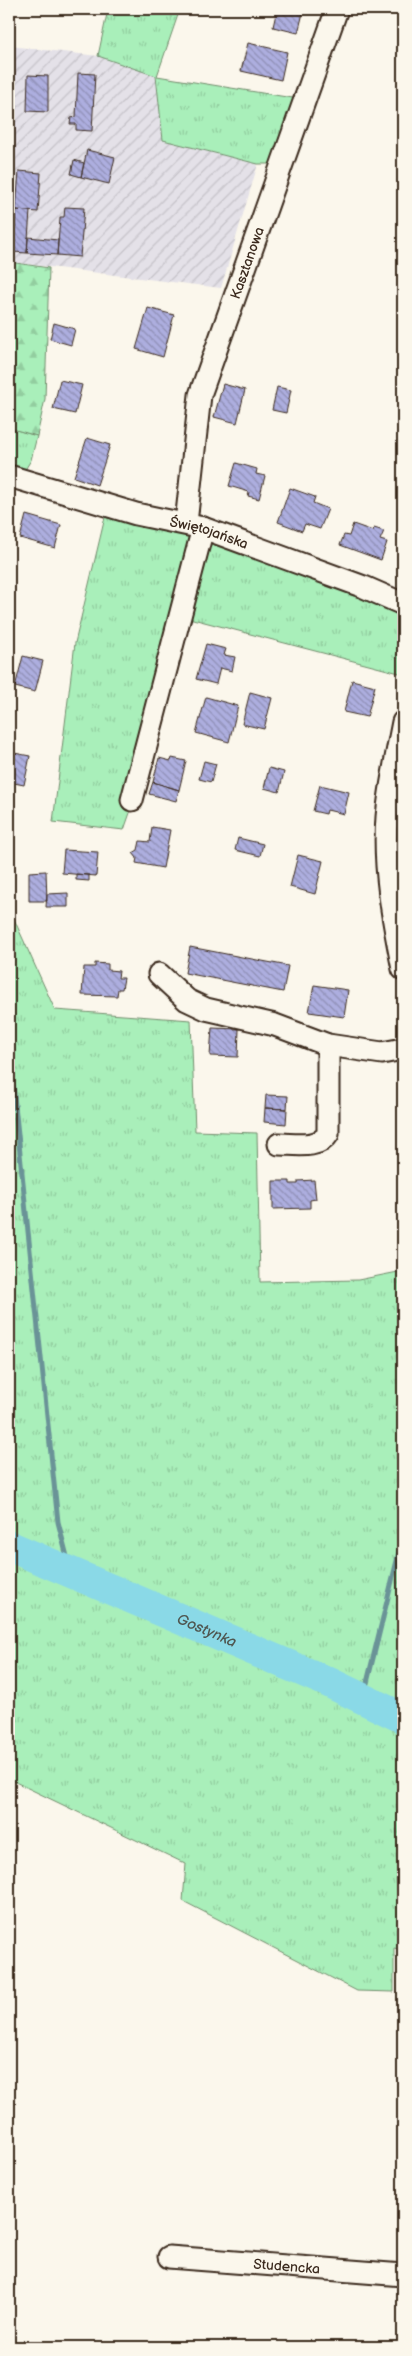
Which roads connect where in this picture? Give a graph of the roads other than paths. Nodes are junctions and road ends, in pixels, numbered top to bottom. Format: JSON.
{"nodes":[{"id":1,"x":337,"y":9,"type":"edge"},
{"id":2,"x":9,"y":476,"type":"edge"},
{"id":3,"x":195,"y":526,"type":"junction"},
{"id":4,"x":403,"y":604,"type":"edge"},
{"id":5,"x":403,"y":722,"type":"edge"},
{"id":6,"x":132,"y":800,"type":"dead end"},
{"id":7,"x":403,"y":969,"type":"edge"},
{"id":8,"x":160,"y":974,"type":"dead end"},
{"id":9,"x":328,"y":1045,"type":"junction"},
{"id":10,"x":403,"y":1049,"type":"edge"},
{"id":11,"x":279,"y":1144,"type":"dead end"},
{"id":12,"x":169,"y":2257,"type":"dead end"},
{"id":13,"x":403,"y":2275,"type":"edge"}],
"edges":[{"from":1,"to":3,"type":"street","name":"Kasztanowa"},
{"from":2,"to":3,"type":"street","name":"Świętojańska"},
{"from":3,"to":4,"type":"street","name":"Świętojańska"},
{"from":3,"to":6,"type":"street","name":"Kasztanowa"},
{"from":5,"to":7,"type":"street"},
{"from":8,"to":9,"type":"street"},
{"from":9,"to":10,"type":"street"},
{"from":9,"to":11,"type":"street"},
{"from":12,"to":13,"type":"street","name":"Studencka"}]}
